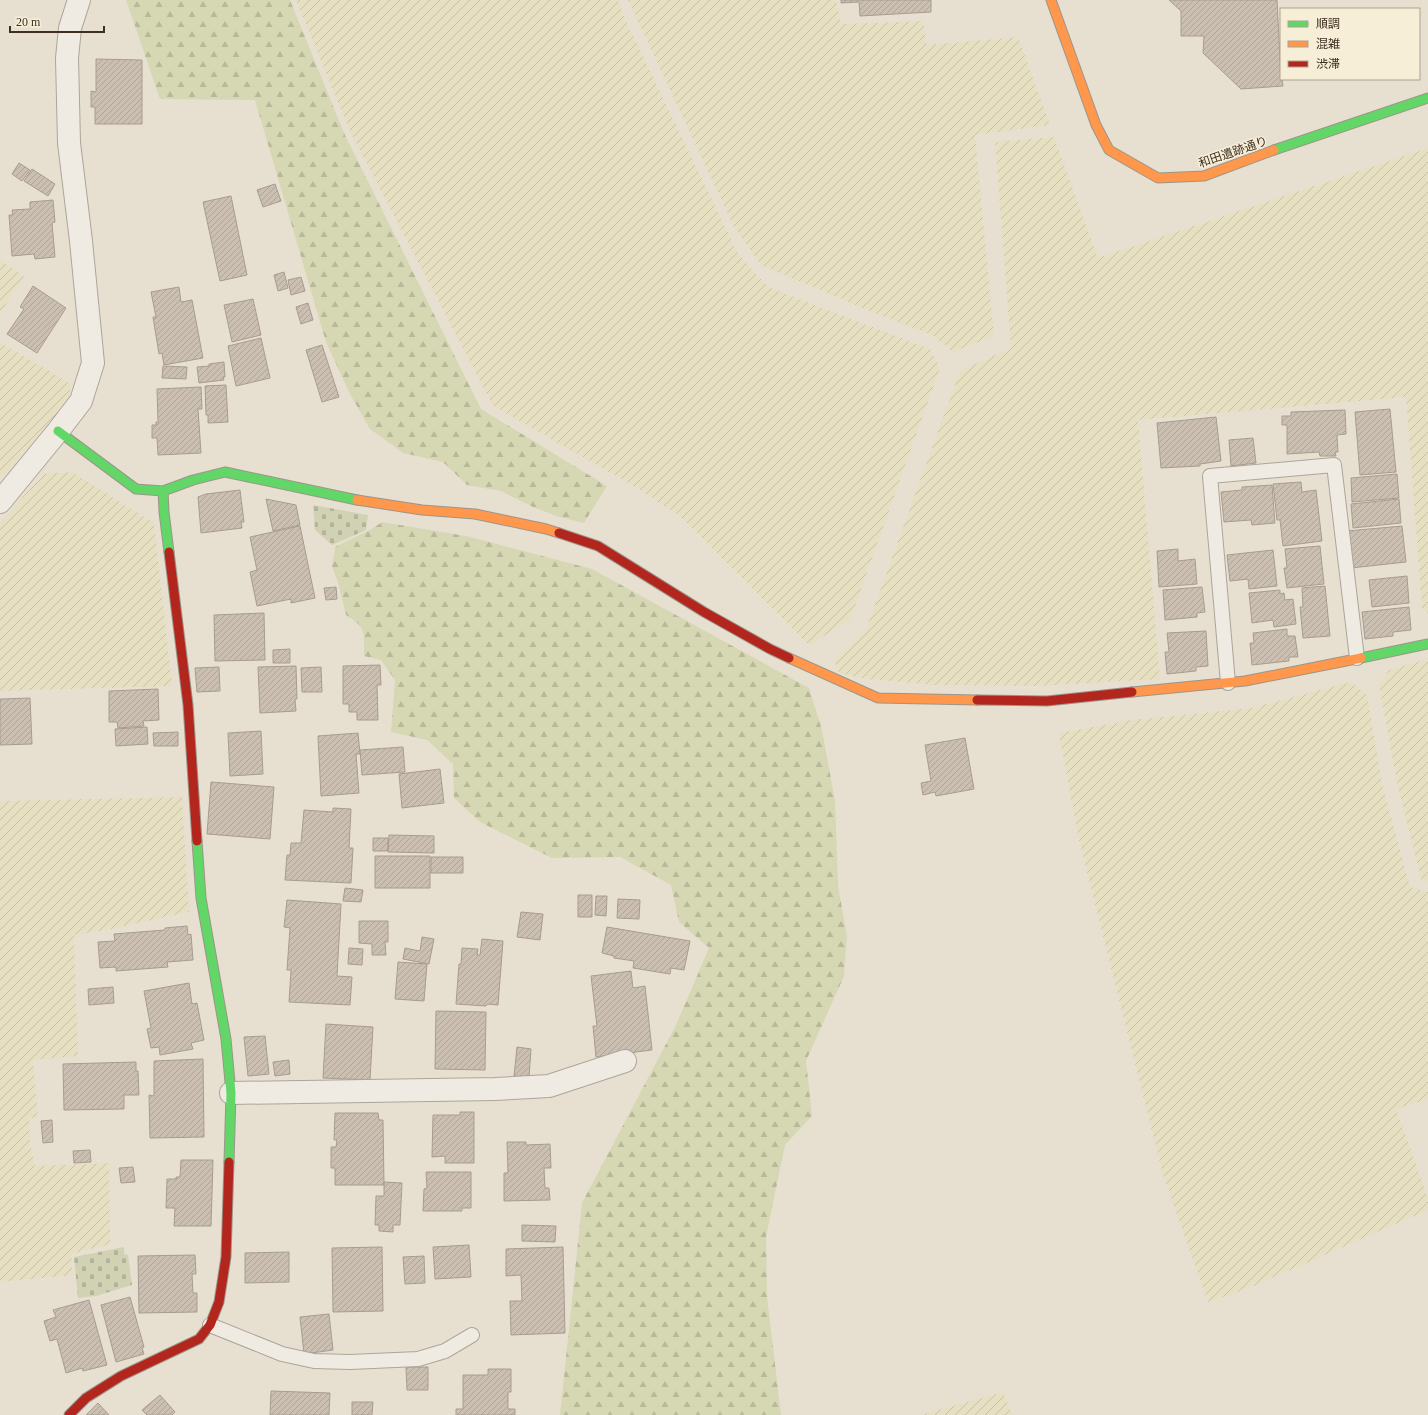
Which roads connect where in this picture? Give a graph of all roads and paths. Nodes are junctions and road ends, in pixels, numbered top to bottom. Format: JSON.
{"nodes":[{"id":1,"x":79,"y":0,"type":"edge"},
{"id":2,"x":1051,"y":0,"type":"edge"},
{"id":3,"x":1428,"y":98,"type":"edge"},
{"id":4,"x":58,"y":431,"type":"junction"},
{"id":5,"x":163,"y":491,"type":"junction"},
{"id":6,"x":0,"y":502,"type":"edge"},
{"id":7,"x":1428,"y":644,"type":"edge"},
{"id":8,"x":1357,"y":658,"type":"junction"},
{"id":9,"x":1228,"y":683,"type":"junction"},
{"id":10,"x":624,"y":1061,"type":"dead end"},
{"id":11,"x":231,"y":1093,"type":"junction"},
{"id":12,"x":210,"y":1325,"type":"junction"},
{"id":13,"x":472,"y":1335,"type":"dead end"},
{"id":14,"x":69,"y":1415,"type":"edge"}],
"edges":[{"from":1,"to":4,"type":"street"},
{"from":2,"to":3,"type":"street","name":"和田遺跡通り"},
{"from":4,"to":5,"type":"street"},
{"from":4,"to":6,"type":"street"},
{"from":5,"to":9,"type":"street"},
{"from":5,"to":11,"type":"street"},
{"from":7,"to":8,"type":"street"},
{"from":8,"to":9,"type":"street"},
{"from":8,"to":9,"type":"lane"},
{"from":10,"to":11,"type":"street"},
{"from":11,"to":12,"type":"street"},
{"from":12,"to":13,"type":"lane"},
{"from":12,"to":14,"type":"street"}]}
